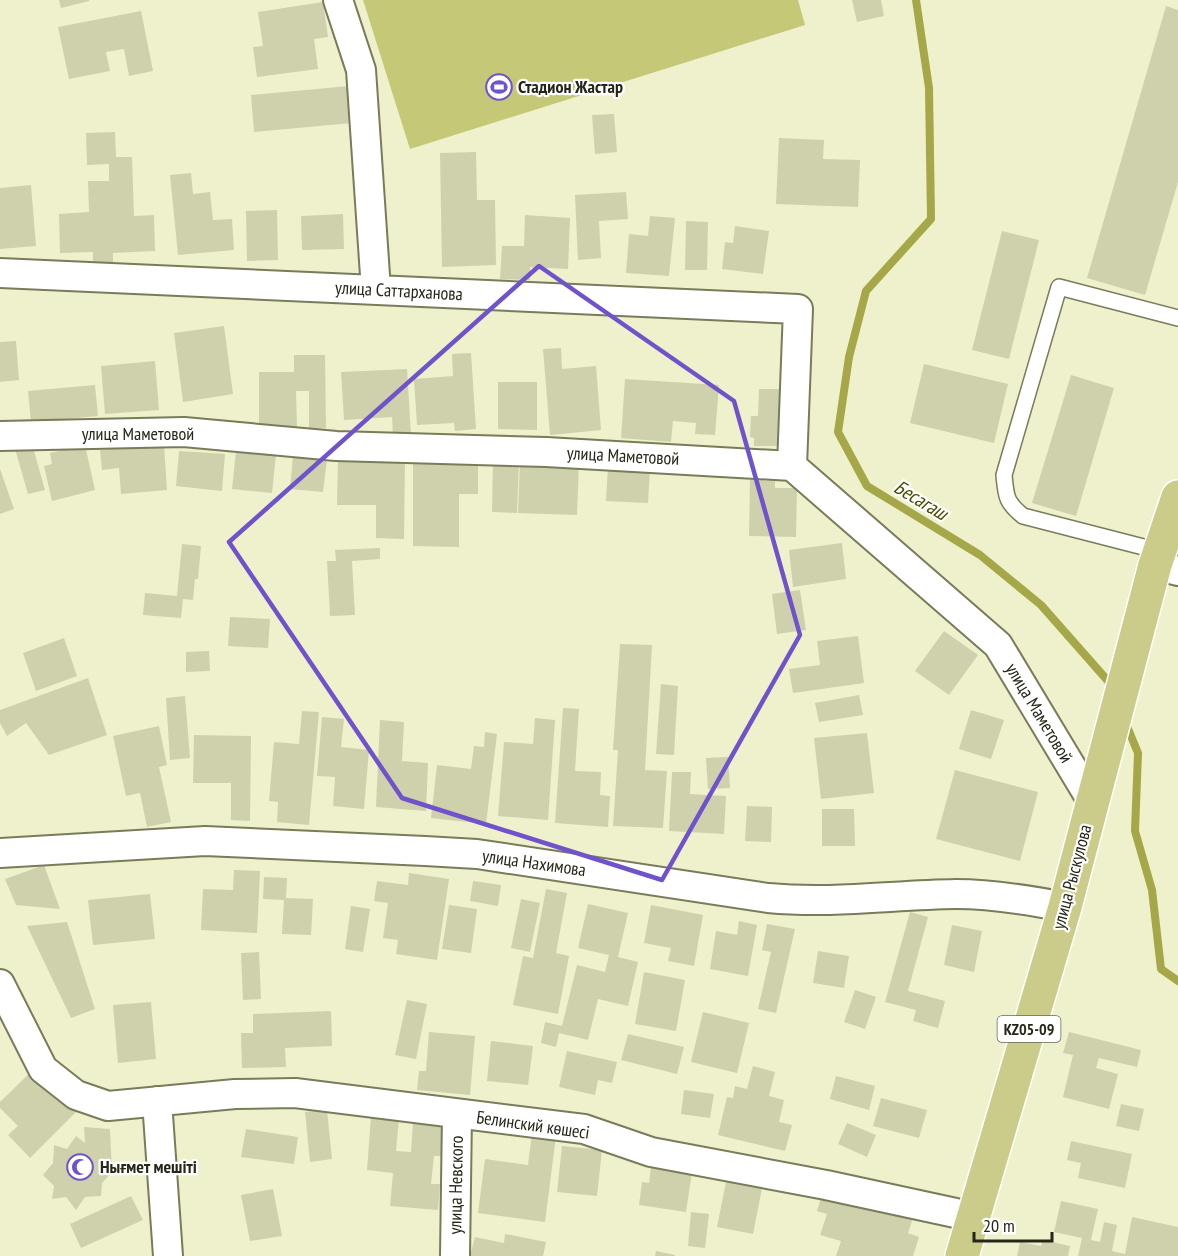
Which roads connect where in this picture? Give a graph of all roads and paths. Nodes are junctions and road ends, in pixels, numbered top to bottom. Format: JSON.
{"nodes":[{"id":1,"x":338,"y":0,"type":"edge"},
{"id":2,"x":0,"y":273,"type":"edge"},
{"id":3,"x":376,"y":290,"type":"junction"},
{"id":4,"x":1178,"y":318,"type":"edge"},
{"id":5,"x":0,"y":436,"type":"edge"},
{"id":6,"x":792,"y":466,"type":"junction"},
{"id":7,"x":1178,"y":497,"type":"edge"},
{"id":8,"x":1164,"y":562,"type":"edge"},
{"id":9,"x":1092,"y":801,"type":"junction"},
{"id":10,"x":0,"y":853,"type":"edge"},
{"id":11,"x":1065,"y":907,"type":"junction"},
{"id":12,"x":0,"y":984,"type":"edge"},
{"id":13,"x":158,"y":1101,"type":"junction"},
{"id":14,"x":457,"y":1114,"type":"junction"},
{"id":15,"x":974,"y":1217,"type":"junction"},
{"id":16,"x":168,"y":1256,"type":"edge"},
{"id":17,"x":455,"y":1256,"type":"edge"},
{"id":18,"x":962,"y":1256,"type":"edge"}],
"edges":[{"from":1,"to":3,"type":"street"},
{"from":2,"to":3,"type":"street","name":"улица Саттарханова"},
{"from":3,"to":6,"type":"street","name":"улица Саттарханова"},
{"from":4,"to":8,"type":"lane"},
{"from":5,"to":6,"type":"street","name":"улица Маметовой"},
{"from":6,"to":9,"type":"street","name":"улица Маметовой"},
{"from":7,"to":8,"type":"main road","name":"улица Рыскулова","number":"KZ05-09"},
{"from":8,"to":9,"type":"main road","name":"улица Рыскулова","number":"KZ05-09"},
{"from":9,"to":11,"type":"main road","name":"улица Рыскулова","number":"KZ05-09"},
{"from":10,"to":11,"type":"street","name":"улица Нахимова"},
{"from":11,"to":15,"type":"main road","name":"улица Рыскулова","number":"KZ05-09"},
{"from":12,"to":13,"type":"street","name":"Белинский көшесi"},
{"from":13,"to":14,"type":"street","name":"Белинский көшесi"},
{"from":13,"to":16,"type":"street"},
{"from":14,"to":15,"type":"street","name":"Белинский көшесi"},
{"from":14,"to":17,"type":"street","name":"улица Невского"},
{"from":15,"to":18,"type":"main road","name":"улица Рыскулова","number":"KZ05-09"}]}
